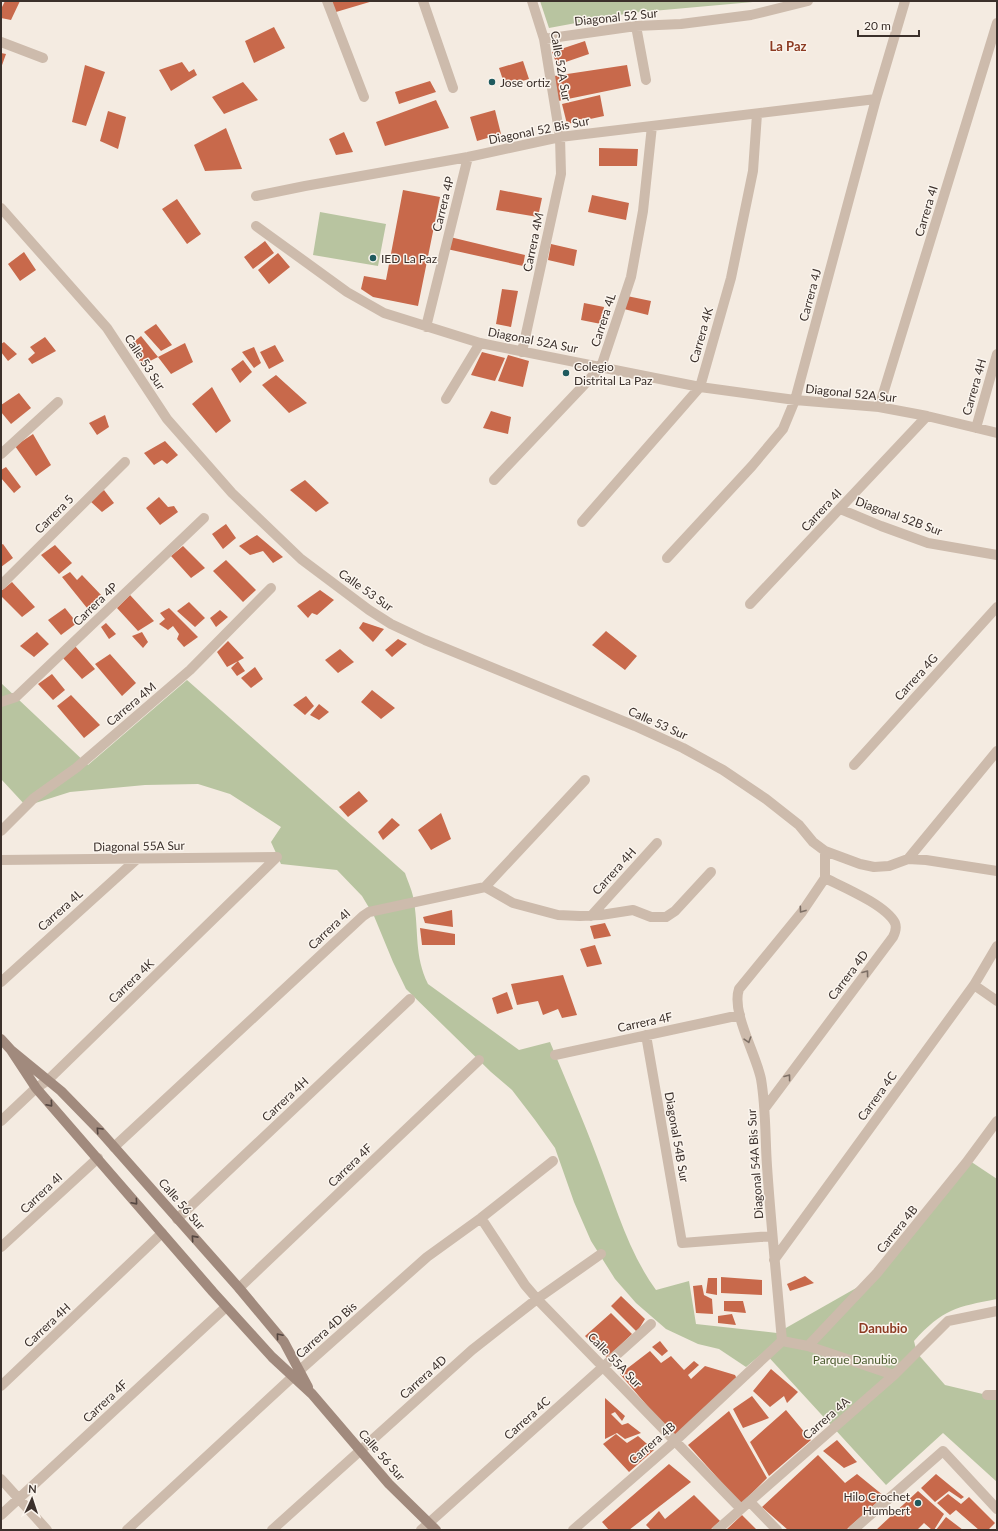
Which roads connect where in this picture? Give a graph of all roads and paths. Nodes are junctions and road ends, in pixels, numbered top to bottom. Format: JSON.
{"nodes":[{"id":1,"x":328,"y":1,"type":"edge"},
{"id":2,"x":424,"y":1,"type":"edge"},
{"id":3,"x":532,"y":1,"type":"edge"},
{"id":4,"x":808,"y":1,"type":"edge"},
{"id":5,"x":905,"y":1,"type":"edge"},
{"id":6,"x":997,"y":23,"type":"edge"},
{"id":7,"x":636,"y":26,"type":"junction"},
{"id":8,"x":544,"y":39,"type":"junction"},
{"id":9,"x":1,"y":42,"type":"edge"},
{"id":10,"x":43,"y":58,"type":"dead end"},
{"id":11,"x":646,"y":80,"type":"dead end"},
{"id":12,"x":453,"y":88,"type":"dead end"},
{"id":13,"x":364,"y":97,"type":"dead end"},
{"id":14,"x":876,"y":99,"type":"junction"},
{"id":15,"x":757,"y":114,"type":"junction"},
{"id":16,"x":652,"y":126,"type":"junction"},
{"id":17,"x":560,"y":137,"type":"junction"},
{"id":18,"x":468,"y":157,"type":"junction"},
{"id":19,"x":256,"y":196,"type":"dead end"},
{"id":20,"x":1,"y":208,"type":"edge"},
{"id":21,"x":256,"y":226,"type":"dead end"},
{"id":22,"x":426,"y":327,"type":"junction"},
{"id":23,"x":480,"y":343,"type":"junction"},
{"id":24,"x":522,"y":352,"type":"junction"},
{"id":25,"x":997,"y":354,"type":"edge"},
{"id":26,"x":601,"y":367,"type":"junction"},
{"id":27,"x":700,"y":387,"type":"junction"},
{"id":28,"x":446,"y":399,"type":"dead end"},
{"id":29,"x":795,"y":400,"type":"junction"},
{"id":30,"x":58,"y":402,"type":"dead end"},
{"id":31,"x":879,"y":407,"type":"junction"},
{"id":32,"x":927,"y":416,"type":"junction"},
{"id":33,"x":976,"y":428,"type":"junction"},
{"id":34,"x":997,"y":433,"type":"edge"},
{"id":35,"x":1,"y":454,"type":"edge"},
{"id":36,"x":125,"y":462,"type":"dead end"},
{"id":37,"x":494,"y":480,"type":"dead end"},
{"id":38,"x":840,"y":509,"type":"junction"},
{"id":39,"x":204,"y":518,"type":"dead end"},
{"id":40,"x":582,"y":522,"type":"dead end"},
{"id":41,"x":997,"y":555,"type":"edge"},
{"id":42,"x":667,"y":558,"type":"dead end"},
{"id":43,"x":1,"y":584,"type":"edge"},
{"id":44,"x":271,"y":588,"type":"dead end"},
{"id":45,"x":750,"y":604,"type":"dead end"},
{"id":46,"x":997,"y":607,"type":"edge"},
{"id":47,"x":1,"y":702,"type":"edge"},
{"id":48,"x":997,"y":751,"type":"edge"},
{"id":49,"x":854,"y":765,"type":"dead end"},
{"id":50,"x":585,"y":780,"type":"dead end"},
{"id":51,"x":1,"y":831,"type":"edge"},
{"id":52,"x":657,"y":843,"type":"dead end"},
{"id":53,"x":825,"y":851,"type":"junction"},
{"id":54,"x":277,"y":857,"type":"joint"},
{"id":55,"x":137,"y":858,"type":"junction"},
{"id":56,"x":908,"y":859,"type":"junction"},
{"id":57,"x":1,"y":860,"type":"edge"},
{"id":58,"x":711,"y":872,"type":"dead end"},
{"id":59,"x":997,"y":872,"type":"edge"},
{"id":60,"x":825,"y":878,"type":"junction"},
{"id":61,"x":485,"y":886,"type":"junction"},
{"id":62,"x":591,"y":916,"type":"junction"},
{"id":63,"x":997,"y":946,"type":"edge"},
{"id":64,"x":1,"y":982,"type":"edge"},
{"id":65,"x":974,"y":985,"type":"junction"},
{"id":66,"x":410,"y":999,"type":"dead end"},
{"id":67,"x":997,"y":1001,"type":"edge"},
{"id":68,"x":740,"y":1015,"type":"junction"},
{"id":69,"x":646,"y":1035,"type":"junction"},
{"id":70,"x":1,"y":1039,"type":"edge"},
{"id":71,"x":11,"y":1050,"type":"junction"},
{"id":72,"x":555,"y":1055,"type":"dead end"},
{"id":73,"x":479,"y":1060,"type":"dead end"},
{"id":74,"x":47,"y":1080,"type":"junction"},
{"id":75,"x":36,"y":1088,"type":"junction"},
{"id":76,"x":764,"y":1108,"type":"junction"},
{"id":77,"x":1,"y":1121,"type":"edge"},
{"id":78,"x":997,"y":1121,"type":"edge"},
{"id":79,"x":114,"y":1147,"type":"junction"},
{"id":80,"x":98,"y":1158,"type":"junction"},
{"id":81,"x":553,"y":1161,"type":"dead end"},
{"id":82,"x":177,"y":1218,"type":"junction"},
{"id":83,"x":481,"y":1218,"type":"junction"},
{"id":84,"x":162,"y":1233,"type":"junction"},
{"id":85,"x":772,"y":1236,"type":"junction"},
{"id":86,"x":1,"y":1248,"type":"edge"},
{"id":87,"x":601,"y":1254,"type":"dead end"},
{"id":88,"x":774,"y":1260,"type":"junction"},
{"id":89,"x":239,"y":1288,"type":"junction"},
{"id":90,"x":538,"y":1300,"type":"junction"},
{"id":91,"x":226,"y":1307,"type":"junction"},
{"id":92,"x":997,"y":1311,"type":"edge"},
{"id":93,"x":651,"y":1324,"type":"dead end"},
{"id":94,"x":782,"y":1341,"type":"junction"},
{"id":95,"x":808,"y":1346,"type":"junction"},
{"id":96,"x":604,"y":1367,"type":"junction"},
{"id":97,"x":296,"y":1374,"type":"junction"},
{"id":98,"x":894,"y":1374,"type":"junction"},
{"id":99,"x":1,"y":1386,"type":"edge"},
{"id":100,"x":675,"y":1441,"type":"junction"},
{"id":101,"x":361,"y":1450,"type":"junction"},
{"id":102,"x":1,"y":1479,"type":"edge"},
{"id":103,"x":19,"y":1499,"type":"junction"},
{"id":104,"x":750,"y":1502,"type":"junction"},
{"id":105,"x":741,"y":1509,"type":"junction"},
{"id":106,"x":997,"y":1509,"type":"edge"},
{"id":107,"x":1,"y":1515,"type":"edge"},
{"id":108,"x":428,"y":1528,"type":"edge"},
{"id":109,"x":47,"y":1530,"type":"edge"},
{"id":110,"x":127,"y":1530,"type":"edge"},
{"id":111,"x":272,"y":1530,"type":"edge"},
{"id":112,"x":573,"y":1530,"type":"edge"},
{"id":113,"x":717,"y":1530,"type":"edge"},
{"id":114,"x":777,"y":1530,"type":"edge"},
{"id":115,"x":853,"y":1530,"type":"edge"}],
"edges":[{"from":1,"to":13,"type":"street"},
{"from":2,"to":12,"type":"street"},
{"from":3,"to":8,"type":"street","name":"Calle 52A Sur"},
{"from":4,"to":7,"type":"street","name":"Diagonal 52 Sur"},
{"from":5,"to":14,"type":"street","name":"Carrera 4J"},
{"from":6,"to":31,"type":"street","name":"Carrera 4I"},
{"from":7,"to":8,"type":"street","name":"Diagonal 52 Sur"},
{"from":7,"to":11,"type":"street"},
{"from":8,"to":17,"type":"street","name":"Calle 52A Sur"},
{"from":9,"to":10,"type":"street"},
{"from":14,"to":15,"type":"street","name":"Diagonal 52 Bis Sur"},
{"from":14,"to":29,"type":"street","name":"Carrera 4J"},
{"from":15,"to":16,"type":"street","name":"Diagonal 52 Bis Sur"},
{"from":15,"to":27,"type":"street","name":"Carrera 4K"},
{"from":16,"to":17,"type":"street","name":"Diagonal 52 Bis Sur"},
{"from":16,"to":26,"type":"street","name":"Carrera 4L"},
{"from":17,"to":18,"type":"street","name":"Diagonal 52 Bis Sur"},
{"from":17,"to":24,"type":"street","name":"Carrera 4M"},
{"from":18,"to":19,"type":"street","name":"Diagonal 52 Bis Sur"},
{"from":18,"to":22,"type":"street","name":"Carrera 4P"},
{"from":20,"to":53,"type":"street","name":"Calle 53 Sur"},
{"from":21,"to":22,"type":"street","name":"Diagonal 52A Sur"},
{"from":22,"to":23,"type":"street","name":"Diagonal 52A Sur"},
{"from":23,"to":24,"type":"street","name":"Diagonal 52A Sur"},
{"from":23,"to":28,"type":"street"},
{"from":24,"to":26,"type":"street","name":"Diagonal 52A Sur"},
{"from":25,"to":33,"type":"street","name":"Carrera 4H"},
{"from":26,"to":27,"type":"street","name":"Diagonal 52A Sur"},
{"from":26,"to":37,"type":"street","name":"Carrera 4L"},
{"from":27,"to":29,"type":"street","name":"Diagonal 52A Sur"},
{"from":27,"to":40,"type":"street","name":"Carrera 4K"},
{"from":29,"to":31,"type":"street","name":"Diagonal 52A Sur"},
{"from":29,"to":42,"type":"street","name":"Carrera 4J"},
{"from":30,"to":35,"type":"street"},
{"from":31,"to":32,"type":"street","name":"Diagonal 52A Sur"},
{"from":32,"to":33,"type":"street","name":"Diagonal 52A Sur"},
{"from":32,"to":38,"type":"street","name":"Carrera 4I"},
{"from":33,"to":34,"type":"street","name":"Diagonal 52A Sur"},
{"from":36,"to":43,"type":"street","name":"Carrera 5"},
{"from":38,"to":41,"type":"street","name":"Diagonal 52B Sur"},
{"from":38,"to":45,"type":"street","name":"Carrera 4I"},
{"from":39,"to":47,"type":"street","name":"Carrera 4P"},
{"from":44,"to":51,"type":"street","name":"Carrera 4M"},
{"from":46,"to":49,"type":"street","name":"Carrera 4G"},
{"from":48,"to":56,"type":"street"},
{"from":50,"to":61,"type":"street"},
{"from":52,"to":62,"type":"street","name":"Carrera 4H"},
{"from":53,"to":56,"type":"street","name":"Calle 53 Sur"},
{"from":53,"to":60,"type":"street"},
{"from":54,"to":55,"type":"street","name":"Diagonal 55A Sur"},
{"from":54,"to":74,"type":"street","name":"Carrera 4K"},
{"from":55,"to":57,"type":"street","name":"Diagonal 55A Sur"},
{"from":55,"to":64,"type":"street","name":"Carrera 4L"},
{"from":56,"to":59,"type":"street"},
{"from":58,"to":62,"type":"street"},
{"from":60,"to":68,"type":"street","name":"Diagonal 54A Bis Sur","one_way":true},
{"from":76,"to":60,"type":"street","name":"Carrera 4D","one_way":true},
{"from":61,"to":62,"type":"street"},
{"from":61,"to":79,"type":"street","name":"Carrera 4I"},
{"from":63,"to":65,"type":"street","name":"Carrera 4C"},
{"from":65,"to":67,"type":"street"},
{"from":65,"to":88,"type":"street","name":"Carrera 4C"},
{"from":66,"to":82,"type":"street","name":"Carrera 4H"},
{"from":68,"to":69,"type":"street","name":"Carrera 4F"},
{"from":68,"to":76,"type":"street","name":"Diagonal 54A Bis Sur","one_way":true},
{"from":69,"to":72,"type":"street","name":"Carrera 4F"},
{"from":69,"to":85,"type":"street","name":"Diagonal 54B Sur"},
{"from":70,"to":71,"type":"street","name":"Calle 56 Sur"},
{"from":71,"to":74,"type":"street","name":"Calle 56 Sur"},
{"from":71,"to":75,"type":"street","name":"Calle 56 Sur"},
{"from":73,"to":89,"type":"street","name":"Carrera 4F"},
{"from":74,"to":75,"type":"street","name":"Carrera 4K"},
{"from":79,"to":74,"type":"street","name":"Calle 56 Sur","one_way":true},
{"from":75,"to":77,"type":"street","name":"Carrera 4K"},
{"from":75,"to":80,"type":"street","name":"Calle 56 Sur","one_way":true},
{"from":76,"to":85,"type":"street","name":"Diagonal 54A Bis Sur"},
{"from":78,"to":95,"type":"street","name":"Carrera 4B"},
{"from":79,"to":82,"type":"street","name":"Calle 56 Sur"},
{"from":80,"to":84,"type":"street","name":"Calle 56 Sur","one_way":true},
{"from":80,"to":86,"type":"street","name":"Carrera 4I"},
{"from":81,"to":83,"type":"street","name":"Carrera 4D Bis"},
{"from":89,"to":82,"type":"street","name":"Calle 56 Sur","one_way":true},
{"from":83,"to":90,"type":"street","name":"Calle 55A Sur"},
{"from":83,"to":97,"type":"street","name":"Carrera 4D Bis"},
{"from":84,"to":91,"type":"street","name":"Calle 56 Sur"},
{"from":84,"to":99,"type":"street","name":"Carrera 4H"},
{"from":85,"to":88,"type":"street","name":"Diagonal 54A Bis Sur"},
{"from":87,"to":90,"type":"street","name":"Carrera 4D"},
{"from":88,"to":94,"type":"street","name":"Diagonal 54A Bis Sur"},
{"from":97,"to":89,"type":"street","name":"Calle 56 Sur","one_way":true},
{"from":90,"to":96,"type":"street","name":"Calle 55A Sur"},
{"from":90,"to":101,"type":"street","name":"Carrera 4D"},
{"from":91,"to":97,"type":"street","name":"Calle 56 Sur"},
{"from":91,"to":103,"type":"street","name":"Carrera 4F"},
{"from":92,"to":98,"type":"street","name":"Carrera 4A"},
{"from":93,"to":96,"type":"street","name":"Carrera 4C"},
{"from":94,"to":95,"type":"street"},
{"from":94,"to":100,"type":"street","name":"Carrera 4B"},
{"from":95,"to":98,"type":"street"},
{"from":96,"to":100,"type":"street","name":"Calle 55A Sur"},
{"from":96,"to":108,"type":"street","name":"Carrera 4C"},
{"from":97,"to":101,"type":"street","name":"Calle 56 Sur"},
{"from":97,"to":110,"type":"street","name":"Carrera 4D Bis"},
{"from":98,"to":104,"type":"street","name":"Carrera 4A"},
{"from":100,"to":105,"type":"street","name":"Calle 55A Sur"},
{"from":100,"to":112,"type":"street","name":"Carrera 4B"},
{"from":101,"to":108,"type":"street","name":"Calle 56 Sur"},
{"from":101,"to":111,"type":"street","name":"Carrera 4D"},
{"from":102,"to":103,"type":"street"},
{"from":103,"to":107,"type":"street","name":"Carrera 4F"},
{"from":103,"to":109,"type":"street"},
{"from":104,"to":105,"type":"street","name":"Carrera 4A"},
{"from":104,"to":114,"type":"street"},
{"from":105,"to":113,"type":"street","name":"Carrera 4A"},
{"from":106,"to":115,"type":"street"}]}
